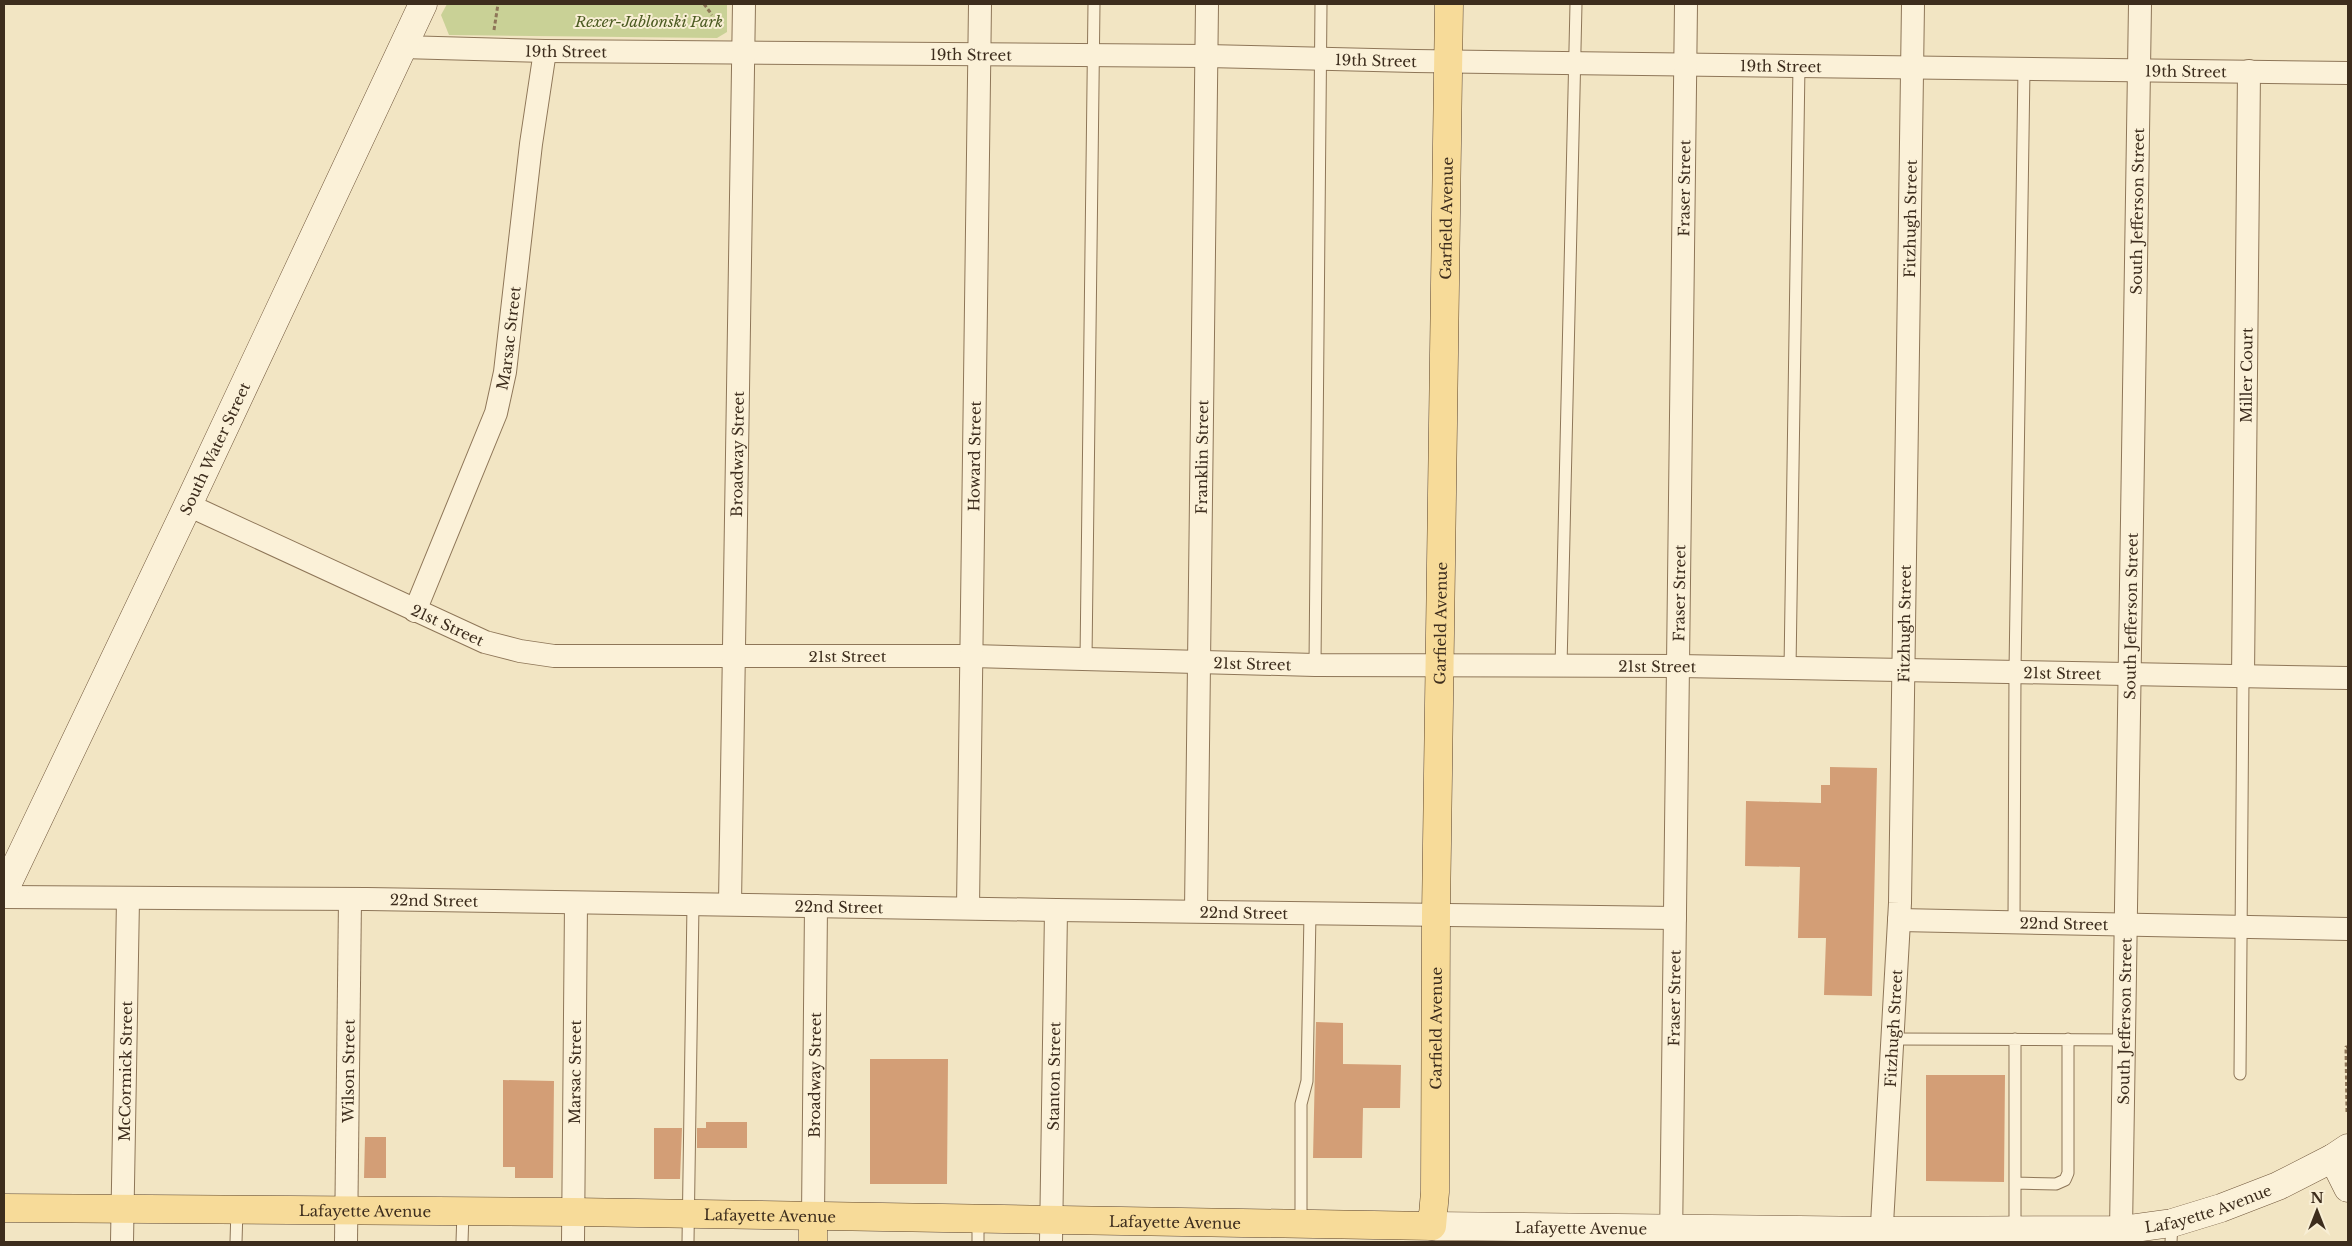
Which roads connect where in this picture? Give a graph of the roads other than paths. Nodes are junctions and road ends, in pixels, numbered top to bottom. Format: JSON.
{"nodes":[{"id":1,"x":423,"y":4,"type":"edge"},
{"id":2,"x":744,"y":4,"type":"edge"},
{"id":3,"x":980,"y":4,"type":"edge"},
{"id":4,"x":1094,"y":4,"type":"edge"},
{"id":5,"x":1208,"y":4,"type":"edge"},
{"id":6,"x":1321,"y":4,"type":"edge"},
{"id":7,"x":1449,"y":4,"type":"edge"},
{"id":8,"x":1576,"y":4,"type":"edge"},
{"id":9,"x":1686,"y":4,"type":"edge"},
{"id":10,"x":1912,"y":4,"type":"edge"},
{"id":11,"x":2140,"y":4,"type":"edge"},
{"id":12,"x":402,"y":47,"type":"junction"},
{"id":13,"x":545,"y":51,"type":"junction"},
{"id":14,"x":744,"y":53,"type":"junction"},
{"id":15,"x":980,"y":54,"type":"junction"},
{"id":16,"x":1093,"y":55,"type":"junction"},
{"id":17,"x":1206,"y":56,"type":"junction"},
{"id":18,"x":1320,"y":59,"type":"junction"},
{"id":19,"x":1449,"y":60,"type":"junction"},
{"id":20,"x":1575,"y":62,"type":"junction"},
{"id":21,"x":1686,"y":63,"type":"junction"},
{"id":22,"x":1799,"y":65,"type":"junction"},
{"id":23,"x":1912,"y":68,"type":"junction"},
{"id":24,"x":2024,"y":69,"type":"junction"},
{"id":25,"x":2139,"y":70,"type":"junction"},
{"id":26,"x":2249,"y":71,"type":"junction"},
{"id":27,"x":2348,"y":73,"type":"edge"},
{"id":28,"x":188,"y":505,"type":"junction"},
{"id":29,"x":414,"y":611,"type":"junction"},
{"id":30,"x":733,"y":655,"type":"junction"},
{"id":31,"x":972,"y":656,"type":"junction"},
{"id":32,"x":1086,"y":659,"type":"junction"},
{"id":33,"x":1199,"y":662,"type":"junction"},
{"id":34,"x":1314,"y":665,"type":"junction"},
{"id":35,"x":1678,"y":666,"type":"junction"},
{"id":36,"x":1441,"y":667,"type":"junction"},
{"id":37,"x":1561,"y":667,"type":"junction"},
{"id":38,"x":1790,"y":669,"type":"junction"},
{"id":39,"x":1904,"y":671,"type":"junction"},
{"id":40,"x":2015,"y":671,"type":"junction"},
{"id":41,"x":2130,"y":674,"type":"junction"},
{"id":42,"x":2243,"y":676,"type":"junction"},
{"id":43,"x":2348,"y":678,"type":"edge"},
{"id":44,"x":4,"y":891,"type":"edge"},
{"id":45,"x":4,"y":897,"type":"edge"},
{"id":46,"x":350,"y":898,"type":"junction"},
{"id":47,"x":128,"y":899,"type":"junction"},
{"id":48,"x":576,"y":902,"type":"junction"},
{"id":49,"x":693,"y":904,"type":"junction"},
{"id":50,"x":730,"y":904,"type":"junction"},
{"id":51,"x":816,"y":906,"type":"junction"},
{"id":52,"x":968,"y":908,"type":"junction"},
{"id":53,"x":1056,"y":910,"type":"junction"},
{"id":54,"x":1196,"y":911,"type":"junction"},
{"id":55,"x":1310,"y":913,"type":"junction"},
{"id":56,"x":1436,"y":914,"type":"junction"},
{"id":57,"x":1675,"y":918,"type":"junction"},
{"id":58,"x":1899,"y":920,"type":"junction"},
{"id":59,"x":2014,"y":924,"type":"junction"},
{"id":60,"x":2127,"y":925,"type":"junction"},
{"id":61,"x":2241,"y":927,"type":"junction"},
{"id":62,"x":2348,"y":929,"type":"edge"},
{"id":63,"x":1893,"y":1039,"type":"junction"},
{"id":64,"x":2015,"y":1039,"type":"junction"},
{"id":65,"x":2068,"y":1040,"type":"junction"},
{"id":66,"x":2125,"y":1040,"type":"junction"},
{"id":67,"x":2240,"y":1074,"type":"dead end"},
{"id":68,"x":2341,"y":1153,"type":"edge"},
{"id":69,"x":2015,"y":1183,"type":"junction"},
{"id":70,"x":2348,"y":1188,"type":"edge"},
{"id":71,"x":4,"y":1208,"type":"edge"},
{"id":72,"x":122,"y":1209,"type":"junction"},
{"id":73,"x":236,"y":1210,"type":"junction"},
{"id":74,"x":347,"y":1210,"type":"junction"},
{"id":75,"x":463,"y":1211,"type":"junction"},
{"id":76,"x":574,"y":1212,"type":"junction"},
{"id":77,"x":689,"y":1214,"type":"junction"},
{"id":78,"x":1300,"y":1224,"type":"junction"},
{"id":79,"x":813,"y":1229,"type":"edge"},
{"id":80,"x":978,"y":1230,"type":"edge"},
{"id":81,"x":1052,"y":1231,"type":"edge"},
{"id":82,"x":2172,"y":1233,"type":"edge"},
{"id":83,"x":1431,"y":1234,"type":"edge"},
{"id":84,"x":1671,"y":1235,"type":"edge"},
{"id":85,"x":1881,"y":1236,"type":"edge"},
{"id":86,"x":2014,"y":1236,"type":"edge"},
{"id":87,"x":2121,"y":1236,"type":"edge"},
{"id":88,"x":122,"y":1242,"type":"edge"},
{"id":89,"x":236,"y":1242,"type":"edge"},
{"id":90,"x":346,"y":1242,"type":"edge"},
{"id":91,"x":462,"y":1242,"type":"edge"},
{"id":92,"x":573,"y":1242,"type":"edge"},
{"id":93,"x":688,"y":1242,"type":"edge"}],
"edges":[{"from":1,"to":12,"type":"street","name":"South Water Street"},
{"from":2,"to":14,"type":"street","name":"Broadway Street"},
{"from":3,"to":15,"type":"street","name":"Howard Street"},
{"from":4,"to":16,"type":"lane"},
{"from":5,"to":17,"type":"street","name":"Franklin Street"},
{"from":6,"to":18,"type":"lane"},
{"from":7,"to":19,"type":"main road","name":"Garfield Avenue"},
{"from":8,"to":20,"type":"lane"},
{"from":9,"to":21,"type":"street","name":"Fraser Street"},
{"from":10,"to":23,"type":"street","name":"Fitzhugh Street"},
{"from":11,"to":25,"type":"street","name":"South Jefferson Street"},
{"from":12,"to":13,"type":"street","name":"19th Street"},
{"from":12,"to":28,"type":"street","name":"South Water Street"},
{"from":13,"to":14,"type":"street","name":"19th Street"},
{"from":13,"to":29,"type":"street","name":"Marsac Street"},
{"from":14,"to":15,"type":"street","name":"19th Street"},
{"from":14,"to":30,"type":"street","name":"Broadway Street"},
{"from":15,"to":16,"type":"street","name":"19th Street"},
{"from":15,"to":31,"type":"street","name":"Howard Street"},
{"from":16,"to":17,"type":"street","name":"19th Street"},
{"from":16,"to":32,"type":"lane"},
{"from":17,"to":18,"type":"street","name":"19th Street"},
{"from":17,"to":33,"type":"street","name":"Franklin Street"},
{"from":18,"to":19,"type":"street","name":"19th Street"},
{"from":18,"to":34,"type":"lane"},
{"from":19,"to":20,"type":"street","name":"19th Street"},
{"from":19,"to":36,"type":"main road","name":"Garfield Avenue"},
{"from":20,"to":21,"type":"street","name":"19th Street"},
{"from":20,"to":37,"type":"lane"},
{"from":21,"to":22,"type":"street","name":"19th Street"},
{"from":21,"to":35,"type":"street","name":"Fraser Street"},
{"from":22,"to":23,"type":"street","name":"19th Street"},
{"from":22,"to":38,"type":"lane"},
{"from":23,"to":24,"type":"street","name":"19th Street"},
{"from":23,"to":39,"type":"street","name":"Fitzhugh Street"},
{"from":24,"to":25,"type":"street","name":"19th Street"},
{"from":24,"to":40,"type":"lane"},
{"from":25,"to":26,"type":"street","name":"19th Street"},
{"from":25,"to":41,"type":"street","name":"South Jefferson Street"},
{"from":26,"to":27,"type":"street","name":"19th Street"},
{"from":26,"to":42,"type":"street","name":"Miller Court"},
{"from":28,"to":29,"type":"street","name":"21st Street"},
{"from":28,"to":44,"type":"street","name":"South Water Street"},
{"from":29,"to":30,"type":"street","name":"21st Street"},
{"from":30,"to":31,"type":"street","name":"21st Street"},
{"from":30,"to":50,"type":"street","name":"Broadway Street"},
{"from":31,"to":32,"type":"street","name":"21st Street"},
{"from":31,"to":52,"type":"street","name":"Howard Street"},
{"from":32,"to":33,"type":"street","name":"21st Street"},
{"from":33,"to":34,"type":"street","name":"21st Street"},
{"from":33,"to":54,"type":"street","name":"Franklin Street"},
{"from":34,"to":36,"type":"street","name":"21st Street"},
{"from":35,"to":37,"type":"street","name":"21st Street"},
{"from":35,"to":38,"type":"street","name":"21st Street"},
{"from":35,"to":57,"type":"street","name":"Fraser Street"},
{"from":36,"to":37,"type":"street","name":"21st Street"},
{"from":36,"to":56,"type":"main road","name":"Garfield Avenue"},
{"from":38,"to":39,"type":"street","name":"21st Street"},
{"from":39,"to":40,"type":"street","name":"21st Street"},
{"from":39,"to":58,"type":"street","name":"Fitzhugh Street"},
{"from":40,"to":41,"type":"street","name":"21st Street"},
{"from":40,"to":59,"type":"lane"},
{"from":41,"to":42,"type":"street","name":"21st Street"},
{"from":41,"to":60,"type":"street","name":"South Jefferson Street"},
{"from":42,"to":43,"type":"street","name":"21st Street"},
{"from":42,"to":61,"type":"lane"},
{"from":45,"to":47,"type":"street","name":"22nd Street"},
{"from":46,"to":47,"type":"street","name":"22nd Street"},
{"from":46,"to":48,"type":"street","name":"22nd Street"},
{"from":46,"to":74,"type":"street","name":"Wilson Street"},
{"from":47,"to":72,"type":"street","name":"McCormick Street"},
{"from":48,"to":49,"type":"street","name":"22nd Street"},
{"from":48,"to":76,"type":"street","name":"Marsac Street"},
{"from":49,"to":50,"type":"street","name":"22nd Street"},
{"from":49,"to":77,"type":"lane"},
{"from":50,"to":51,"type":"street","name":"22nd Street"},
{"from":51,"to":52,"type":"street","name":"22nd Street"},
{"from":51,"to":79,"type":"street","name":"Broadway Street"},
{"from":52,"to":53,"type":"street","name":"22nd Street"},
{"from":53,"to":54,"type":"street","name":"22nd Street"},
{"from":53,"to":81,"type":"street","name":"Stanton Street"},
{"from":54,"to":55,"type":"street","name":"22nd Street"},
{"from":55,"to":56,"type":"street","name":"22nd Street"},
{"from":55,"to":78,"type":"lane"},
{"from":56,"to":57,"type":"street","name":"22nd Street"},
{"from":56,"to":83,"type":"main road","name":"Garfield Avenue"},
{"from":57,"to":84,"type":"street","name":"Fraser Street"},
{"from":58,"to":59,"type":"street","name":"22nd Street"},
{"from":58,"to":63,"type":"street","name":"Fitzhugh Street"},
{"from":59,"to":60,"type":"street","name":"22nd Street"},
{"from":60,"to":61,"type":"street","name":"22nd Street"},
{"from":60,"to":66,"type":"street","name":"South Jefferson Street"},
{"from":61,"to":62,"type":"street","name":"22nd Street"},
{"from":61,"to":67,"type":"lane"},
{"from":63,"to":64,"type":"lane"},
{"from":63,"to":85,"type":"street","name":"Fitzhugh Street"},
{"from":64,"to":65,"type":"lane"},
{"from":64,"to":69,"type":"lane"},
{"from":65,"to":66,"type":"lane"},
{"from":65,"to":69,"type":"lane"},
{"from":66,"to":87,"type":"street","name":"South Jefferson Street"},
{"from":68,"to":70,"type":"street"},
{"from":68,"to":82,"type":"street","name":"Lafayette Avenue"},
{"from":69,"to":86,"type":"lane"},
{"from":71,"to":72,"type":"main road","name":"Lafayette Avenue"},
{"from":72,"to":73,"type":"main road","name":"Lafayette Avenue"},
{"from":72,"to":88,"type":"street","name":"McCormick Street"},
{"from":73,"to":74,"type":"main road","name":"Lafayette Avenue"},
{"from":73,"to":89,"type":"lane"},
{"from":74,"to":75,"type":"main road","name":"Lafayette Avenue"},
{"from":74,"to":90,"type":"street","name":"Wilson Street"},
{"from":75,"to":76,"type":"main road","name":"Lafayette Avenue"},
{"from":75,"to":91,"type":"lane"},
{"from":76,"to":77,"type":"main road","name":"Lafayette Avenue"},
{"from":76,"to":92,"type":"street","name":"Marsac Street"},
{"from":77,"to":79,"type":"main road","name":"Lafayette Avenue"},
{"from":77,"to":93,"type":"lane"},
{"from":78,"to":81,"type":"main road","name":"Lafayette Avenue"},
{"from":78,"to":83,"type":"main road","name":"Lafayette Avenue"},
{"from":79,"to":80,"type":"main road","name":"Lafayette Avenue"},
{"from":80,"to":81,"type":"main road","name":"Lafayette Avenue"},
{"from":82,"to":87,"type":"street","name":"Lafayette Avenue"},
{"from":83,"to":84,"type":"street","name":"Lafayette Avenue"},
{"from":84,"to":85,"type":"street","name":"Lafayette Avenue"},
{"from":85,"to":86,"type":"street","name":"Lafayette Avenue"},
{"from":86,"to":87,"type":"street","name":"Lafayette Avenue"}]}
